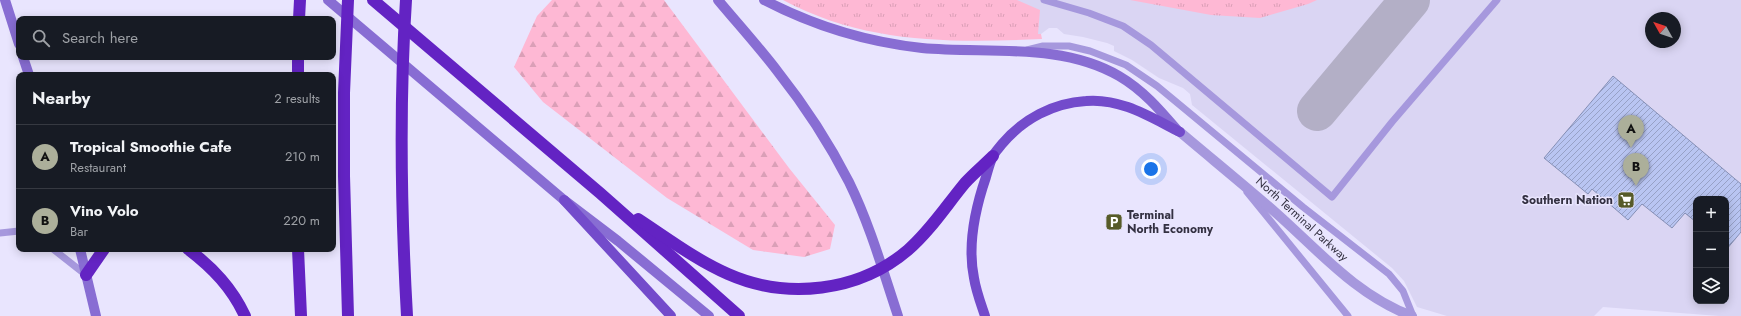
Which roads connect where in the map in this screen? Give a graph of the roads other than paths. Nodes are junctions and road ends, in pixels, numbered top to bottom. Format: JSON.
{"nodes":[{"id":1,"x":5,"y":0,"type":"edge"},
{"id":2,"x":300,"y":0,"type":"edge"},
{"id":3,"x":328,"y":0,"type":"edge"},
{"id":4,"x":348,"y":0,"type":"edge"},
{"id":5,"x":374,"y":0,"type":"edge"},
{"id":6,"x":406,"y":0,"type":"edge"},
{"id":7,"x":718,"y":0,"type":"edge"},
{"id":8,"x":764,"y":0,"type":"edge"},
{"id":9,"x":1044,"y":0,"type":"edge"},
{"id":10,"x":1497,"y":0,"type":"edge"},
{"id":11,"x":299,"y":16,"type":"edge"},
{"id":12,"x":16,"y":35,"type":"edge"},
{"id":13,"x":1016,"y":52,"type":"junction"},
{"id":14,"x":24,"y":60,"type":"edge"},
{"id":15,"x":298,"y":60,"type":"edge"},
{"id":16,"x":28,"y":72,"type":"edge"},
{"id":17,"x":298,"y":72,"type":"edge"},
{"id":18,"x":1180,"y":132,"type":"junction"},
{"id":19,"x":993,"y":156,"type":"junction"},
{"id":20,"x":1228,"y":172,"type":"junction"},
{"id":21,"x":600,"y":193,"type":"junction"},
{"id":22,"x":564,"y":200,"type":"junction"},
{"id":23,"x":0,"y":233,"type":"edge"},
{"id":24,"x":16,"y":233,"type":"edge"},
{"id":25,"x":57,"y":252,"type":"edge"},
{"id":26,"x":81,"y":252,"type":"edge"},
{"id":27,"x":102,"y":252,"type":"edge"},
{"id":28,"x":192,"y":252,"type":"edge"},
{"id":29,"x":298,"y":252,"type":"edge"},
{"id":30,"x":86,"y":275,"type":"junction"},
{"id":31,"x":96,"y":316,"type":"edge"},
{"id":32,"x":245,"y":316,"type":"edge"},
{"id":33,"x":301,"y":316,"type":"edge"},
{"id":34,"x":348,"y":316,"type":"edge"},
{"id":35,"x":407,"y":316,"type":"edge"},
{"id":36,"x":671,"y":316,"type":"edge"},
{"id":37,"x":709,"y":316,"type":"edge"},
{"id":38,"x":739,"y":316,"type":"edge"},
{"id":39,"x":898,"y":316,"type":"edge"},
{"id":40,"x":985,"y":316,"type":"edge"},
{"id":41,"x":1348,"y":316,"type":"edge"},
{"id":42,"x":1412,"y":316,"type":"edge"}],
"edges":[{"from":1,"to":12,"type":"main road"},
{"from":2,"to":11,"type":"highway"},
{"from":3,"to":22,"type":"main road"},
{"from":4,"to":34,"type":"highway"},
{"from":5,"to":21,"type":"highway"},
{"from":6,"to":35,"type":"highway"},
{"from":7,"to":39,"type":"main road"},
{"from":8,"to":13,"type":"main road"},
{"from":9,"to":10,"type":"lane"},
{"from":13,"to":18,"type":"main road"},
{"from":13,"to":42,"type":"lane"},
{"from":14,"to":16,"type":"main road"},
{"from":15,"to":17,"type":"highway"},
{"from":18,"to":19,"type":"main road"},
{"from":18,"to":20,"type":"street","name":"North Terminal Parkway"},
{"from":19,"to":21,"type":"highway"},
{"from":19,"to":40,"type":"main road"},
{"from":20,"to":41,"type":"lane"},
{"from":20,"to":42,"type":"street","name":"North Terminal Parkway"},
{"from":21,"to":38,"type":"highway"},
{"from":22,"to":36,"type":"main road"},
{"from":22,"to":37,"type":"main road"},
{"from":23,"to":24,"type":"lane"},
{"from":25,"to":30,"type":"lane"},
{"from":26,"to":30,"type":"main road"},
{"from":27,"to":30,"type":"highway"},
{"from":28,"to":32,"type":"highway"},
{"from":29,"to":33,"type":"highway"},
{"from":30,"to":31,"type":"main road"}]}
